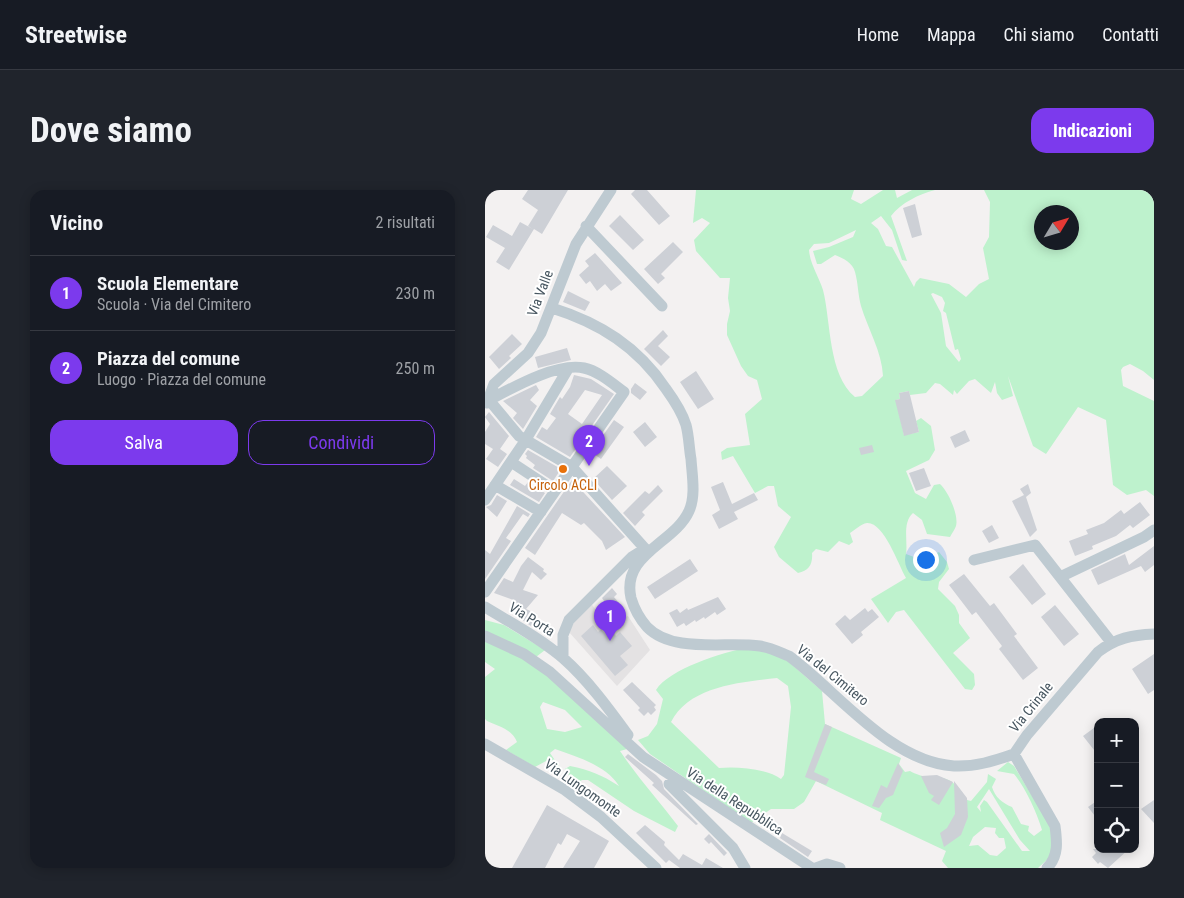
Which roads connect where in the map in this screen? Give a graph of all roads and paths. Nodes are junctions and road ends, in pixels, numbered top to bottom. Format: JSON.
{"nodes":[{"id":1,"x":611,"y":190,"type":"edge"},
{"id":2,"x":586,"y":226,"type":"junction"},
{"id":3,"x":662,"y":306,"type":"dead end"},
{"id":4,"x":552,"y":308,"type":"junction"},
{"id":5,"x":569,"y":369,"type":"junction"},
{"id":6,"x":487,"y":403,"type":"edge"},
{"id":7,"x":525,"y":441,"type":"junction"},
{"id":8,"x":511,"y":462,"type":"junction"},
{"id":9,"x":572,"y":467,"type":"junction"},
{"id":10,"x":495,"y":486,"type":"junction"},
{"id":11,"x":555,"y":491,"type":"junction"},
{"id":12,"x":485,"y":500,"type":"edge"},
{"id":13,"x":541,"y":512,"type":"junction"},
{"id":14,"x":1154,"y":530,"type":"edge"},
{"id":15,"x":648,"y":552,"type":"junction"},
{"id":16,"x":974,"y":560,"type":"dead end"},
{"id":17,"x":1060,"y":576,"type":"junction"},
{"id":18,"x":485,"y":592,"type":"edge"},
{"id":19,"x":485,"y":607,"type":"edge"},
{"id":20,"x":1154,"y":634,"type":"edge"},
{"id":21,"x":485,"y":636,"type":"edge"},
{"id":22,"x":1111,"y":642,"type":"junction"},
{"id":23,"x":563,"y":658,"type":"junction"},
{"id":24,"x":485,"y":744,"type":"edge"},
{"id":25,"x":1013,"y":754,"type":"junction"},
{"id":26,"x":643,"y":757,"type":"junction"},
{"id":27,"x":669,"y":784,"type":"dead end"},
{"id":28,"x":656,"y":868,"type":"edge"},
{"id":29,"x":745,"y":868,"type":"edge"},
{"id":30,"x":812,"y":868,"type":"edge"},
{"id":31,"x":816,"y":868,"type":"edge"},
{"id":32,"x":840,"y":868,"type":"edge"},
{"id":33,"x":1047,"y":868,"type":"edge"}],
"edges":[{"from":1,"to":2,"type":"street","name":"Via Valle"},
{"from":2,"to":3,"type":"street"},
{"from":2,"to":4,"type":"street","name":"Via Valle"},
{"from":4,"to":6,"type":"street","name":"Via Valle"},
{"from":4,"to":15,"type":"street"},
{"from":5,"to":6,"type":"street"},
{"from":5,"to":7,"type":"street"},
{"from":5,"to":9,"type":"street"},
{"from":6,"to":7,"type":"street"},
{"from":7,"to":8,"type":"street"},
{"from":7,"to":9,"type":"street"},
{"from":8,"to":10,"type":"street"},
{"from":8,"to":11,"type":"street"},
{"from":9,"to":11,"type":"street"},
{"from":9,"to":15,"type":"street"},
{"from":10,"to":12,"type":"street"},
{"from":10,"to":13,"type":"street"},
{"from":11,"to":13,"type":"street"},
{"from":13,"to":18,"type":"street"},
{"from":14,"to":17,"type":"street"},
{"from":15,"to":23,"type":"street"},
{"from":15,"to":25,"type":"street","name":"Via del Cimitero"},
{"from":16,"to":17,"type":"street"},
{"from":17,"to":22,"type":"street"},
{"from":19,"to":23,"type":"street","name":"Via Porta"},
{"from":20,"to":22,"type":"street","name":"Via Crinale"},
{"from":21,"to":26,"type":"street","name":"Via della Repubblica"},
{"from":22,"to":25,"type":"street","name":"Via Crinale"},
{"from":23,"to":26,"type":"street","name":"Via della Repubblica"},
{"from":24,"to":28,"type":"street","name":"Via Lungomonte"},
{"from":25,"to":33,"type":"street","name":"Via Crinale"},
{"from":26,"to":30,"type":"street","name":"Via della Repubblica"},
{"from":27,"to":29,"type":"street"},
{"from":31,"to":32,"type":"street"}]}
